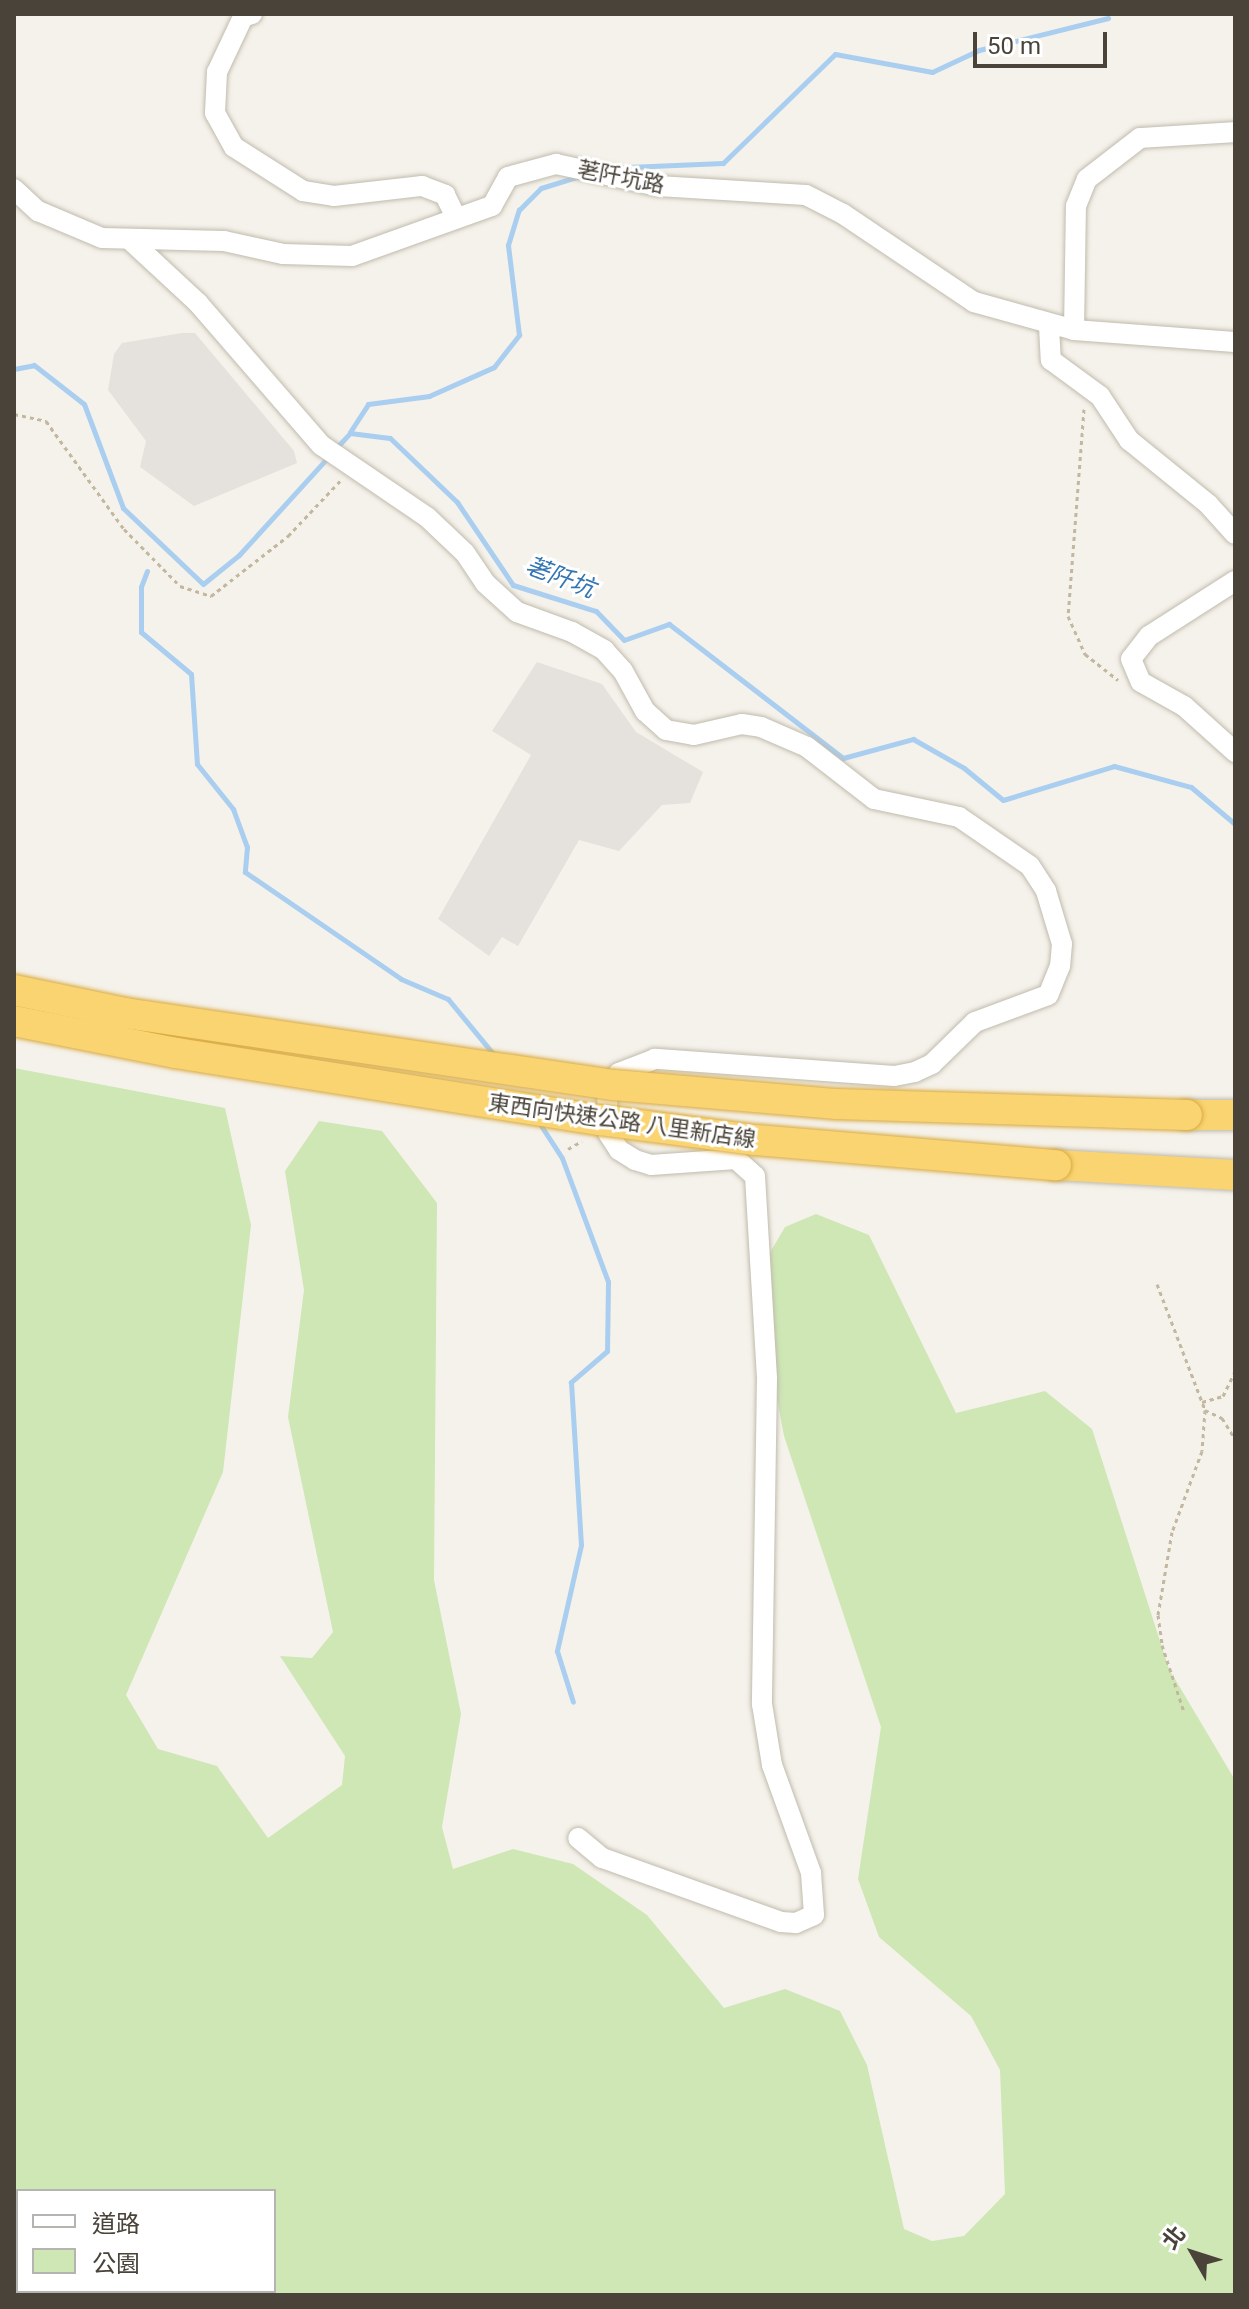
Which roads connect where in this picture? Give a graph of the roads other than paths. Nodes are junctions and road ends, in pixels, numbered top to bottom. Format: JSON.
{"nodes":[{"id":1,"x":252,"y":14,"type":"edge"},
{"id":2,"x":1235,"y":132,"type":"edge"},
{"id":3,"x":14,"y":189,"type":"edge"},
{"id":4,"x":456,"y":218,"type":"junction"},
{"id":5,"x":130,"y":240,"type":"junction"},
{"id":6,"x":1049,"y":326,"type":"junction"},
{"id":7,"x":1074,"y":330,"type":"junction"},
{"id":8,"x":1235,"y":342,"type":"edge"},
{"id":9,"x":1235,"y":534,"type":"edge"},
{"id":10,"x":1235,"y":581,"type":"edge"},
{"id":11,"x":1235,"y":752,"type":"edge"},
{"id":12,"x":14,"y":990,"type":"edge"},
{"id":13,"x":14,"y":1021,"type":"edge"},
{"id":14,"x":1235,"y":1115,"type":"edge"},
{"id":15,"x":1235,"y":1175,"type":"edge"},
{"id":16,"x":578,"y":1838,"type":"dead end"}],
"edges":[{"from":1,"to":4,"type":"street"},
{"from":2,"to":7,"type":"street"},
{"from":3,"to":5,"type":"street","name":"荖阡坑路"},
{"from":4,"to":5,"type":"street","name":"荖阡坑路"},
{"from":4,"to":6,"type":"street","name":"荖阡坑路"},
{"from":5,"to":16,"type":"street"},
{"from":6,"to":7,"type":"street","name":"荖阡坑路"},
{"from":6,"to":9,"type":"street"},
{"from":7,"to":8,"type":"street","name":"荖阡坑路"},
{"from":10,"to":11,"type":"street"},
{"from":12,"to":14,"type":"highway","name":"東西向快速公路 八里新店線","bridge":true},
{"from":13,"to":15,"type":"highway","name":"東西向快速公路 八里新店線","bridge":true}]}
